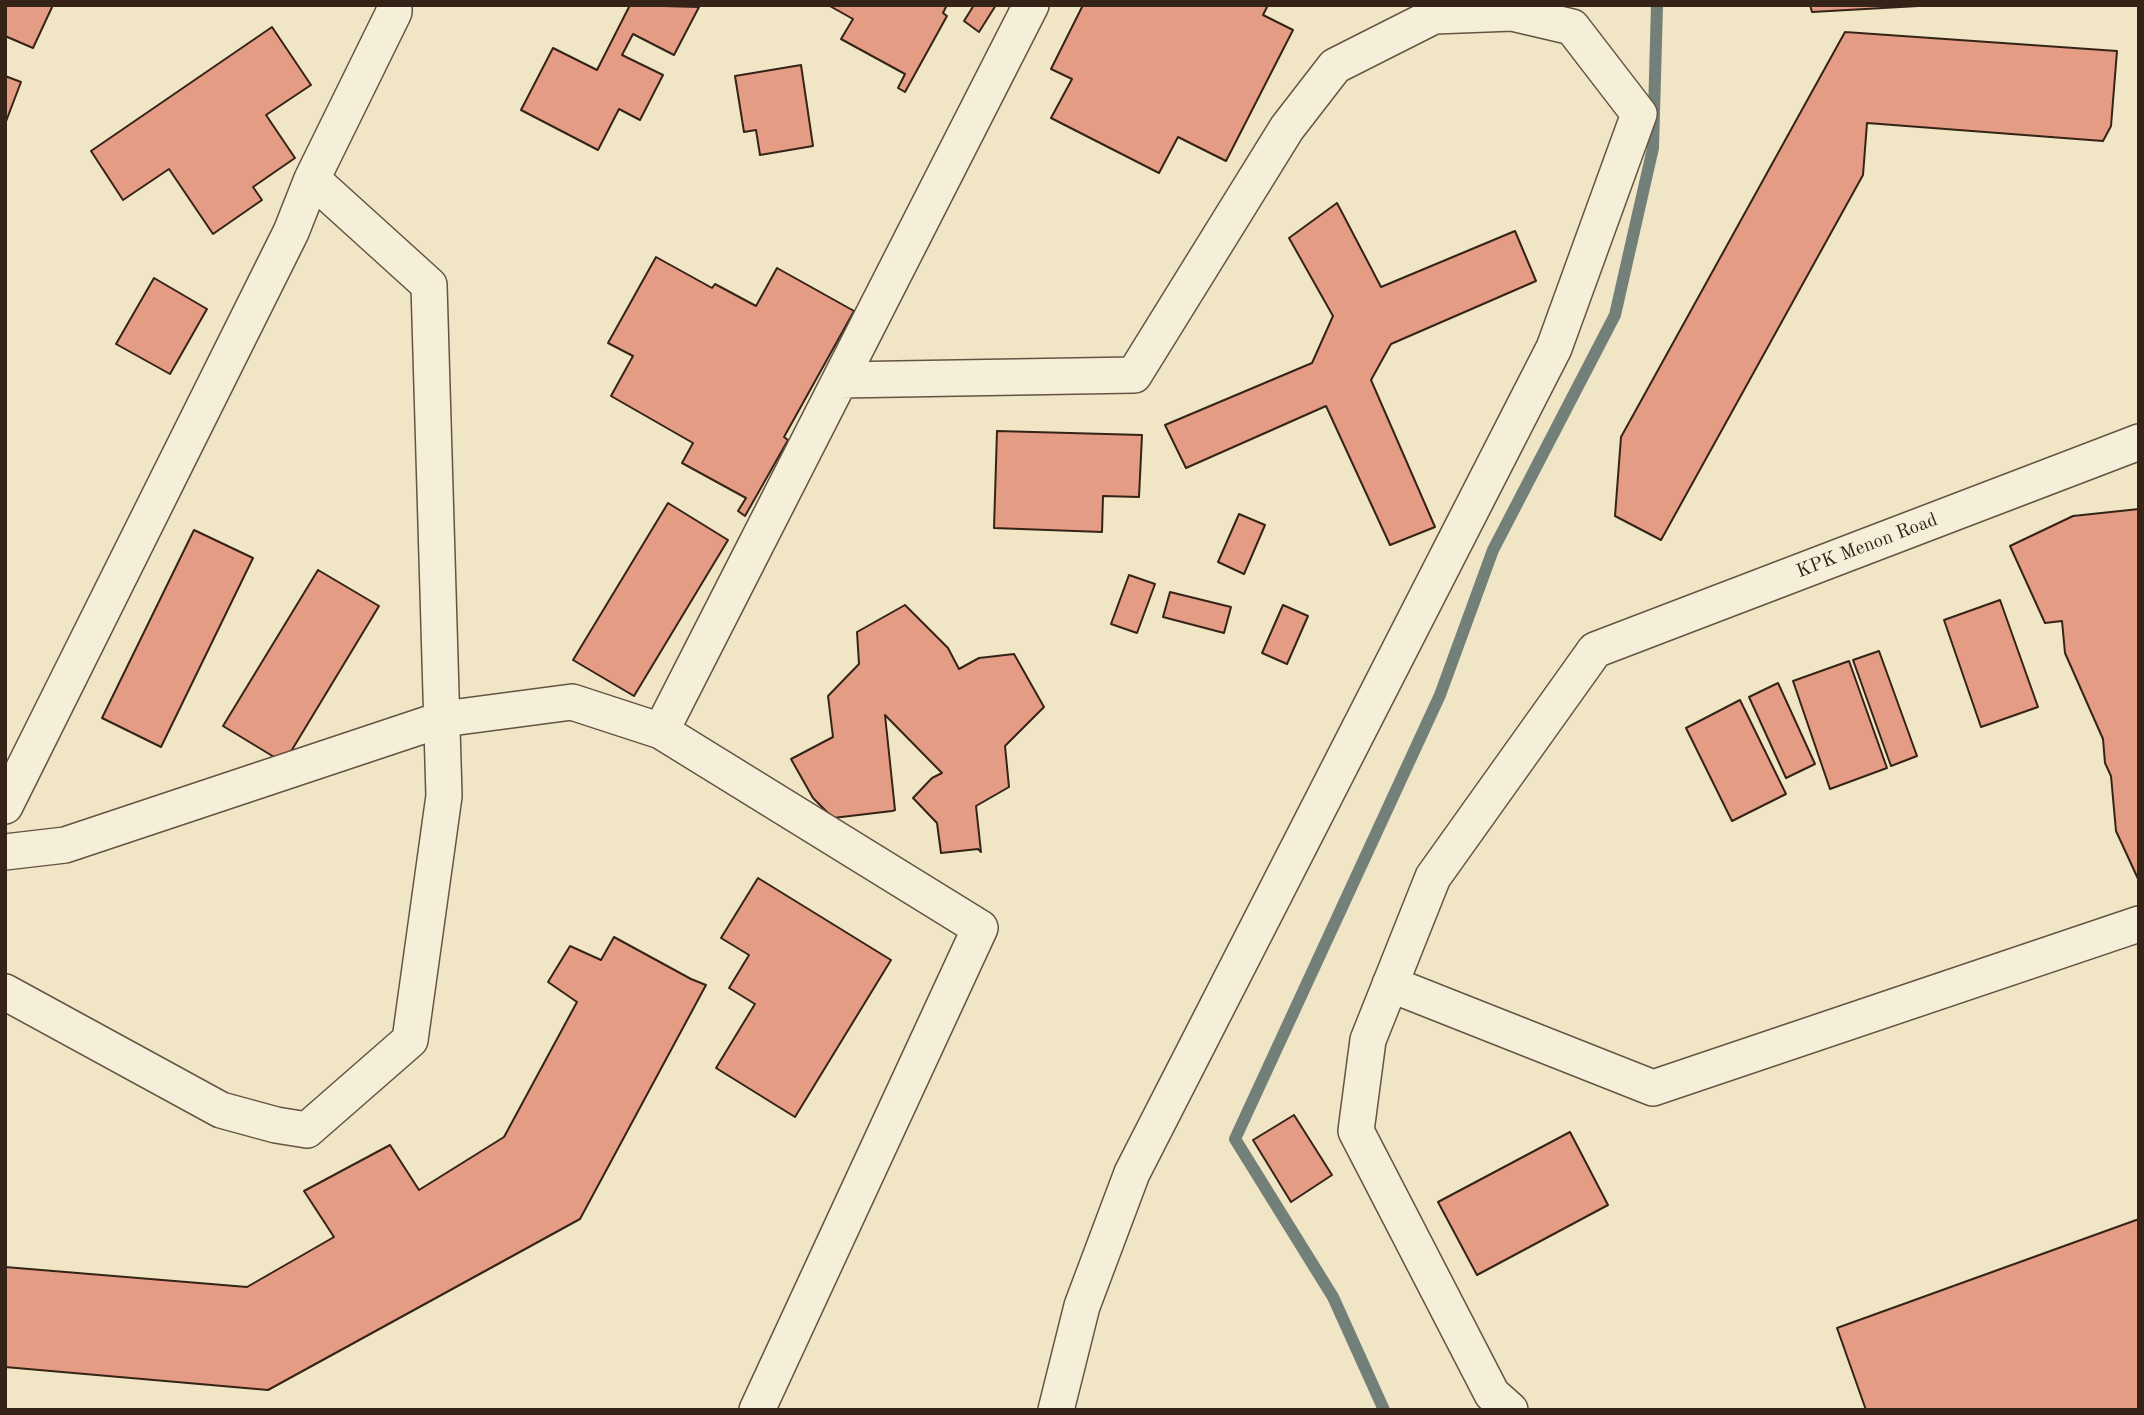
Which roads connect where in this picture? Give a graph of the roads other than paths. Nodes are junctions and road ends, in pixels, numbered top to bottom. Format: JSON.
{"nodes":[{"id":1,"x":394,"y":5,"type":"edge"},
{"id":2,"x":1031,"y":5,"type":"edge"},
{"id":3,"x":1513,"y":9,"type":"edge"},
{"id":4,"x":312,"y":179,"type":"junction"},
{"id":5,"x":840,"y":380,"type":"junction"},
{"id":6,"x":2139,"y":442,"type":"edge"},
{"id":7,"x":443,"y":719,"type":"junction"},
{"id":8,"x":661,"y":731,"type":"junction"},
{"id":9,"x":5,"y":806,"type":"edge"},
{"id":10,"x":5,"y":852,"type":"edge"},
{"id":11,"x":2139,"y":924,"type":"edge"},
{"id":12,"x":1390,"y":984,"type":"junction"},
{"id":13,"x":5,"y":992,"type":"edge"},
{"id":14,"x":757,"y":1410,"type":"edge"},
{"id":15,"x":1056,"y":1410,"type":"edge"},
{"id":16,"x":1510,"y":1410,"type":"edge"}],
"edges":[{"from":1,"to":4,"type":"street"},
{"from":2,"to":5,"type":"street"},
{"from":3,"to":5,"type":"street"},
{"from":3,"to":15,"type":"street"},
{"from":4,"to":7,"type":"street"},
{"from":4,"to":9,"type":"street"},
{"from":5,"to":8,"type":"street"},
{"from":6,"to":12,"type":"street","name":"KPK Menon Road"},
{"from":7,"to":8,"type":"street"},
{"from":7,"to":10,"type":"street"},
{"from":7,"to":13,"type":"street"},
{"from":8,"to":14,"type":"street"},
{"from":11,"to":12,"type":"street"},
{"from":12,"to":16,"type":"street"}]}
